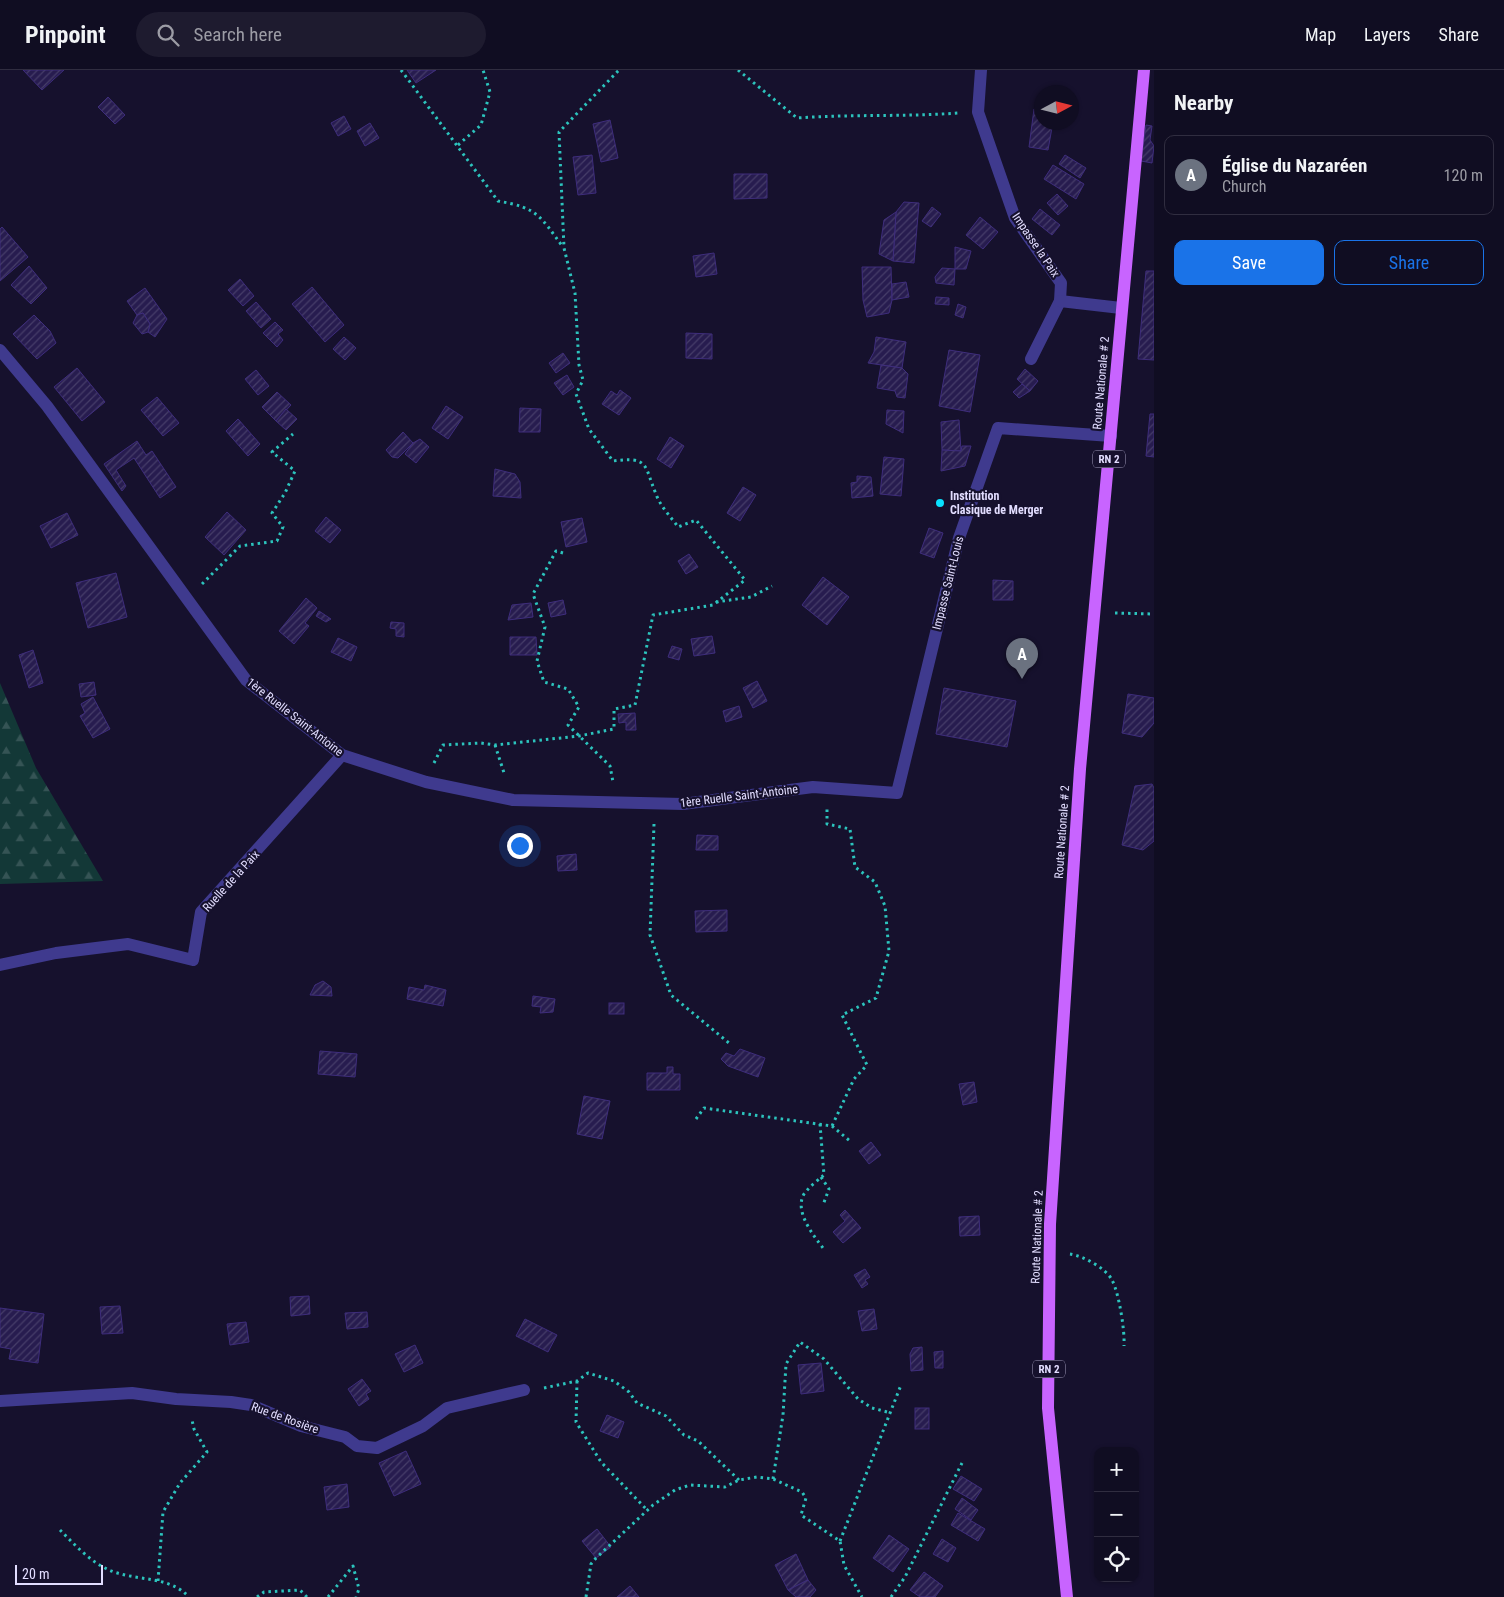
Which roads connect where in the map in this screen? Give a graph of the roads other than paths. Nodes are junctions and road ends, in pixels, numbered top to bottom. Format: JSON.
{"nodes":[{"id":1,"x":981,"y":70,"type":"edge"},
{"id":2,"x":1144,"y":70,"type":"edge"},
{"id":3,"x":1060,"y":301,"type":"junction"},
{"id":4,"x":1121,"y":308,"type":"junction"},
{"id":5,"x":0,"y":350,"type":"edge"},
{"id":6,"x":1031,"y":359,"type":"dead end"},
{"id":7,"x":1111,"y":436,"type":"junction"},
{"id":8,"x":342,"y":756,"type":"junction"},
{"id":9,"x":897,"y":793,"type":"joint"},
{"id":10,"x":0,"y":965,"type":"edge"},
{"id":11,"x":524,"y":1390,"type":"road end"},
{"id":12,"x":0,"y":1401,"type":"edge"},
{"id":13,"x":1067,"y":1597,"type":"edge"}],
"edges":[{"from":1,"to":3,"type":"street","name":"Impasse la Paix"},
{"from":2,"to":4,"type":"main road","name":"Route Nationale # 2","number":"RN 2"},
{"from":3,"to":4,"type":"street"},
{"from":3,"to":6,"type":"street"},
{"from":4,"to":7,"type":"main road","name":"Route Nationale # 2","number":"RN 2"},
{"from":5,"to":8,"type":"street","name":"1ère Ruelle Saint-Antoine"},
{"from":7,"to":9,"type":"street","name":"Impasse Saint-Louis"},
{"from":7,"to":13,"type":"main road","name":"Route Nationale # 2","number":"RN 2"},
{"from":8,"to":9,"type":"street","name":"1ère Ruelle Saint-Antoine"},
{"from":8,"to":10,"type":"street","name":"Ruelle de la Paix"},
{"from":11,"to":12,"type":"street","name":"Rue de Rosière"}]}
